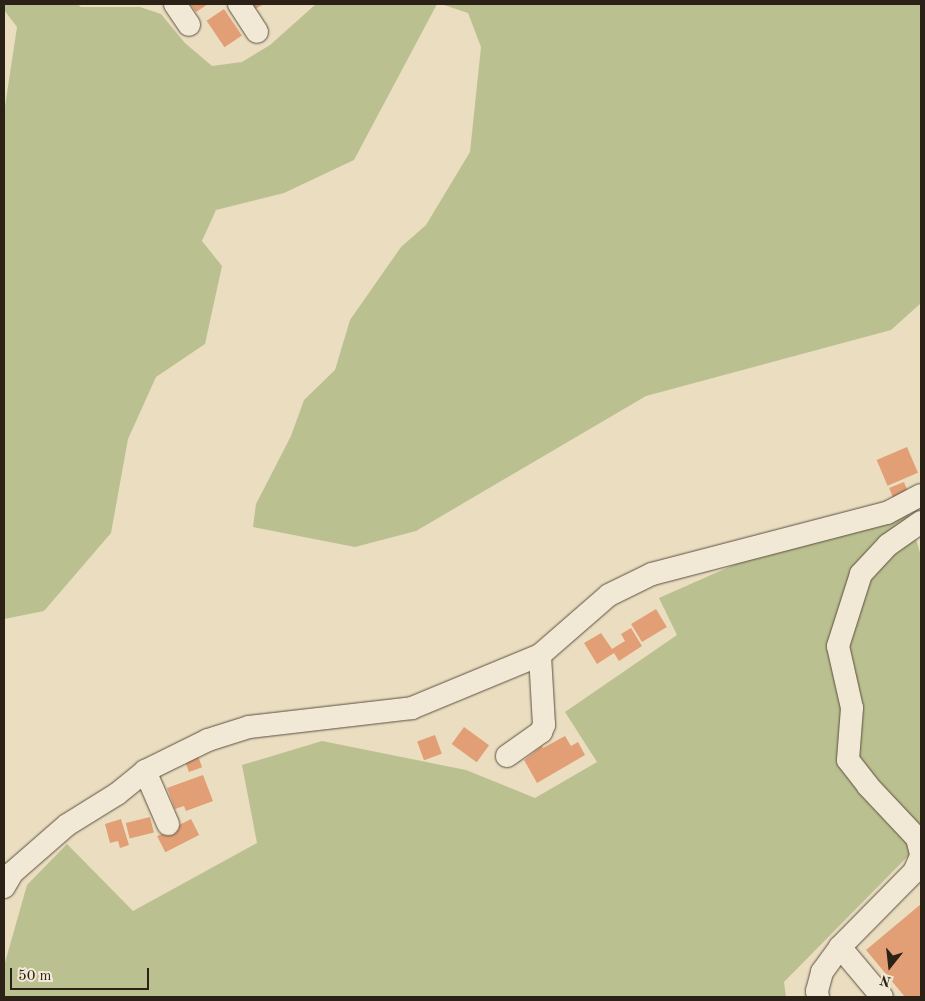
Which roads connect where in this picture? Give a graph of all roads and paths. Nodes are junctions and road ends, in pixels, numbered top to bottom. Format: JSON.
{"nodes":[{"id":1,"x":175,"y":4,"type":"edge"},
{"id":2,"x":239,"y":4,"type":"edge"},
{"id":3,"x":189,"y":25,"type":"dead end"},
{"id":4,"x":257,"y":32,"type":"dead end"},
{"id":5,"x":921,"y":495,"type":"edge"},
{"id":6,"x":921,"y":522,"type":"edge"},
{"id":7,"x":540,"y":655,"type":"junction"},
{"id":8,"x":507,"y":756,"type":"dead end"},
{"id":9,"x":145,"y":771,"type":"junction"},
{"id":10,"x":168,"y":824,"type":"dead end"},
{"id":11,"x":921,"y":855,"type":"edge"},
{"id":12,"x":4,"y":886,"type":"edge"},
{"id":13,"x":840,"y":946,"type":"junction"},
{"id":14,"x":818,"y":997,"type":"edge"},
{"id":15,"x":882,"y":997,"type":"edge"}],
"edges":[{"from":1,"to":3,"type":"street"},
{"from":2,"to":4,"type":"street"},
{"from":5,"to":7,"type":"street"},
{"from":6,"to":11,"type":"street"},
{"from":7,"to":8,"type":"street"},
{"from":7,"to":9,"type":"street"},
{"from":9,"to":10,"type":"street"},
{"from":9,"to":12,"type":"street"},
{"from":11,"to":13,"type":"street"},
{"from":13,"to":14,"type":"street"},
{"from":13,"to":15,"type":"street"}]}
